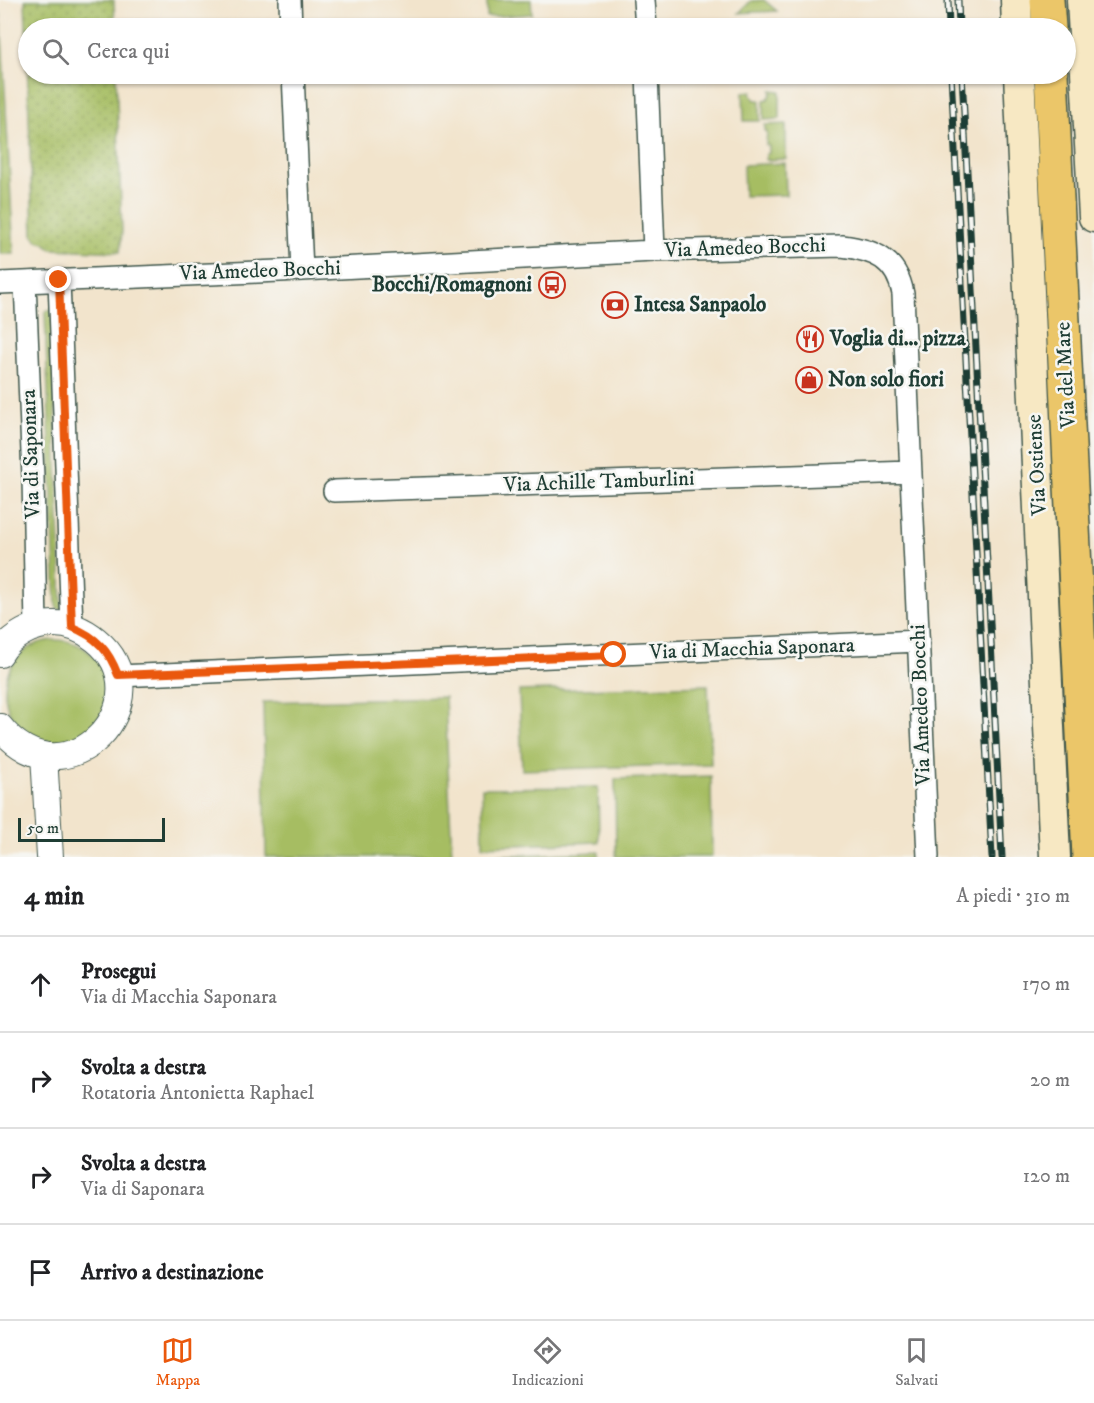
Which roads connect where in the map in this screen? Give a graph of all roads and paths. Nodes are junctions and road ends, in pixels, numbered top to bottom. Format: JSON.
{"nodes":[{"id":1,"x":290,"y":0,"type":"edge"},
{"id":2,"x":645,"y":0,"type":"edge"},
{"id":3,"x":1016,"y":0,"type":"edge"},
{"id":4,"x":1047,"y":0,"type":"edge"},
{"id":5,"x":1086,"y":12,"type":"edge"},
{"id":6,"x":291,"y":18,"type":"edge"},
{"id":7,"x":646,"y":18,"type":"edge"},
{"id":8,"x":1017,"y":18,"type":"edge"},
{"id":9,"x":1048,"y":18,"type":"edge"},
{"id":10,"x":293,"y":84,"type":"edge"},
{"id":11,"x":647,"y":84,"type":"edge"},
{"id":12,"x":1020,"y":84,"type":"edge"},
{"id":13,"x":1051,"y":84,"type":"edge"},
{"id":14,"x":1094,"y":217,"type":"edge"},
{"id":15,"x":654,"y":251,"type":"junction"},
{"id":16,"x":302,"y":270,"type":"junction"},
{"id":17,"x":59,"y":280,"type":"junction"},
{"id":18,"x":25,"y":282,"type":"junction"},
{"id":19,"x":0,"y":283,"type":"edge"},
{"id":20,"x":911,"y":472,"type":"junction"},
{"id":21,"x":334,"y":491,"type":"dead end"},
{"id":22,"x":36,"y":627,"type":"junction"},
{"id":23,"x":72,"y":627,"type":"junction"},
{"id":24,"x":919,"y":641,"type":"junction"},
{"id":25,"x":0,"y":654,"type":"edge"},
{"id":26,"x":118,"y":675,"type":"junction"},
{"id":27,"x":0,"y":727,"type":"edge"},
{"id":28,"x":44,"y":755,"type":"junction"},
{"id":29,"x":50,"y":857,"type":"edge"},
{"id":30,"x":928,"y":857,"type":"edge"},
{"id":31,"x":1055,"y":857,"type":"edge"},
{"id":32,"x":1089,"y":857,"type":"edge"}],
"edges":[{"from":1,"to":6,"type":"street"},
{"from":2,"to":7,"type":"street"},
{"from":3,"to":8,"type":"main road"},
{"from":4,"to":9,"type":"main road"},
{"from":5,"to":14,"type":"main road"},
{"from":10,"to":16,"type":"street"},
{"from":11,"to":15,"type":"street"},
{"from":12,"to":31,"type":"main road","name":"Via Ostiense"},
{"from":13,"to":32,"type":"main road","name":"Via del Mare"},
{"from":15,"to":16,"type":"street","name":"Via Amedeo Bocchi"},
{"from":15,"to":20,"type":"street","name":"Via Amedeo Bocchi"},
{"from":16,"to":17,"type":"street","name":"Via Amedeo Bocchi"},
{"from":17,"to":18,"type":"street","name":"Via Amedeo Bocchi"},
{"from":17,"to":23,"type":"street","name":"Via di Saponara"},
{"from":18,"to":19,"type":"street","name":"Via Amedeo Bocchi"},
{"from":18,"to":22,"type":"street","name":"Via di Saponara"},
{"from":20,"to":21,"type":"street","name":"Via Achille Tamburlini"},
{"from":20,"to":24,"type":"street","name":"Via Amedeo Bocchi"},
{"from":22,"to":23,"type":"street"},
{"from":22,"to":25,"type":"street"},
{"from":23,"to":26,"type":"street"},
{"from":24,"to":26,"type":"street","name":"Via di Macchia Saponara"},
{"from":24,"to":30,"type":"street","name":"Via Amedeo Bocchi"},
{"from":26,"to":28,"type":"street"},
{"from":27,"to":28,"type":"street"},
{"from":28,"to":29,"type":"street"}]}
